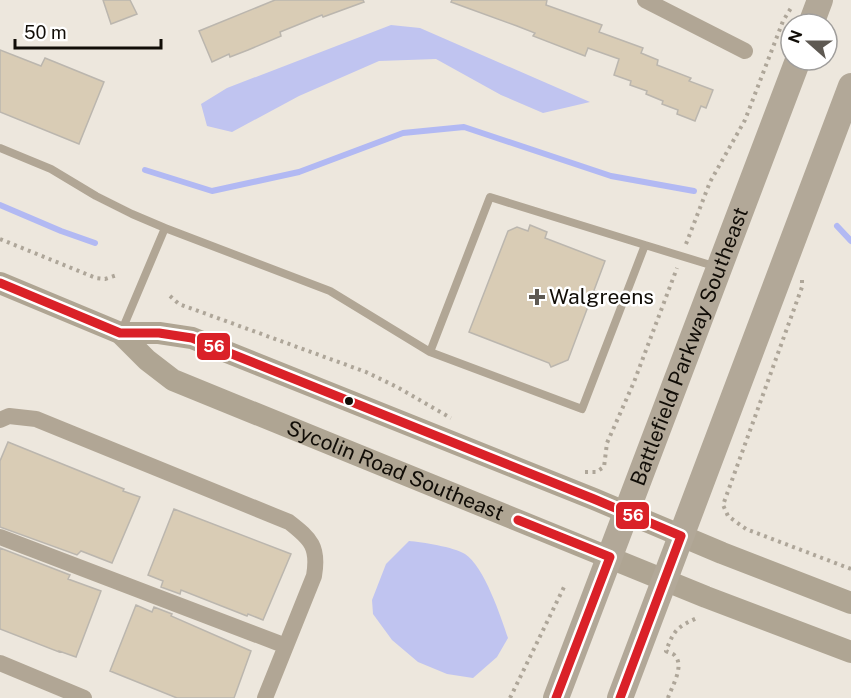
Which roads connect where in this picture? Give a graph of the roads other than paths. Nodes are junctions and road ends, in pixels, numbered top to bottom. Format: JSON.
{"nodes":[{"id":1,"x":645,"y":0,"type":"edge"},
{"id":2,"x":745,"y":51,"type":"dead end"},
{"id":3,"x":793,"y":72,"type":"edge"},
{"id":4,"x":851,"y":86,"type":"edge"},
{"id":5,"x":0,"y":148,"type":"edge"},
{"id":6,"x":165,"y":228,"type":"junction"},
{"id":7,"x":645,"y":245,"type":"junction"},
{"id":8,"x":718,"y":267,"type":"junction"},
{"id":9,"x":0,"y":283,"type":"edge"},
{"id":10,"x":120,"y":333,"type":"junction"},
{"id":11,"x":430,"y":352,"type":"junction"},
{"id":12,"x":0,"y":420,"type":"edge"},
{"id":13,"x":627,"y":514,"type":"junction"},
{"id":14,"x":681,"y":536,"type":"junction"},
{"id":15,"x":0,"y":537,"type":"edge"},
{"id":16,"x":610,"y":557,"type":"junction"},
{"id":17,"x":665,"y":581,"type":"junction"},
{"id":18,"x":851,"y":603,"type":"edge"},
{"id":19,"x":286,"y":646,"type":"junction"},
{"id":20,"x":851,"y":652,"type":"edge"},
{"id":21,"x":0,"y":663,"type":"edge"},
{"id":22,"x":74,"y":696,"type":"edge"},
{"id":23,"x":265,"y":698,"type":"edge"},
{"id":24,"x":556,"y":698,"type":"edge"},
{"id":25,"x":620,"y":698,"type":"edge"}],
"edges":[{"from":1,"to":2,"type":"street"},
{"from":3,"to":8,"type":"main road","name":"Battlefield Parkway Southeast"},
{"from":4,"to":14,"type":"main road"},
{"from":5,"to":6,"type":"lane"},
{"from":6,"to":10,"type":"lane"},
{"from":6,"to":11,"type":"lane"},
{"from":7,"to":8,"type":"lane"},
{"from":7,"to":11,"type":"lane"},
{"from":7,"to":11,"type":"lane"},
{"from":8,"to":13,"type":"main road","name":"Battlefield Parkway Southeast"},
{"from":9,"to":10,"type":"main road","name":"Sycolin Road Southeast"},
{"from":10,"to":13,"type":"main road","name":"Sycolin Road Southeast"},
{"from":10,"to":16,"type":"main road","name":"Sycolin Road Southeast"},
{"from":12,"to":19,"type":"street"},
{"from":13,"to":14,"type":"main road","name":"Sycolin Road Southeast"},
{"from":13,"to":16,"type":"main road","name":"Battlefield Parkway Southeast"},
{"from":14,"to":17,"type":"main road"},
{"from":14,"to":18,"type":"main road","name":"Sycolin Road Southeast"},
{"from":15,"to":19,"type":"street"},
{"from":16,"to":17,"type":"main road","name":"Sycolin Road Southeast"},
{"from":16,"to":24,"type":"main road","name":"Battlefield Parkway Southeast"},
{"from":17,"to":20,"type":"main road","name":"Sycolin Road Southeast"},
{"from":17,"to":25,"type":"main road"},
{"from":19,"to":23,"type":"street"},
{"from":21,"to":22,"type":"street"}]}
